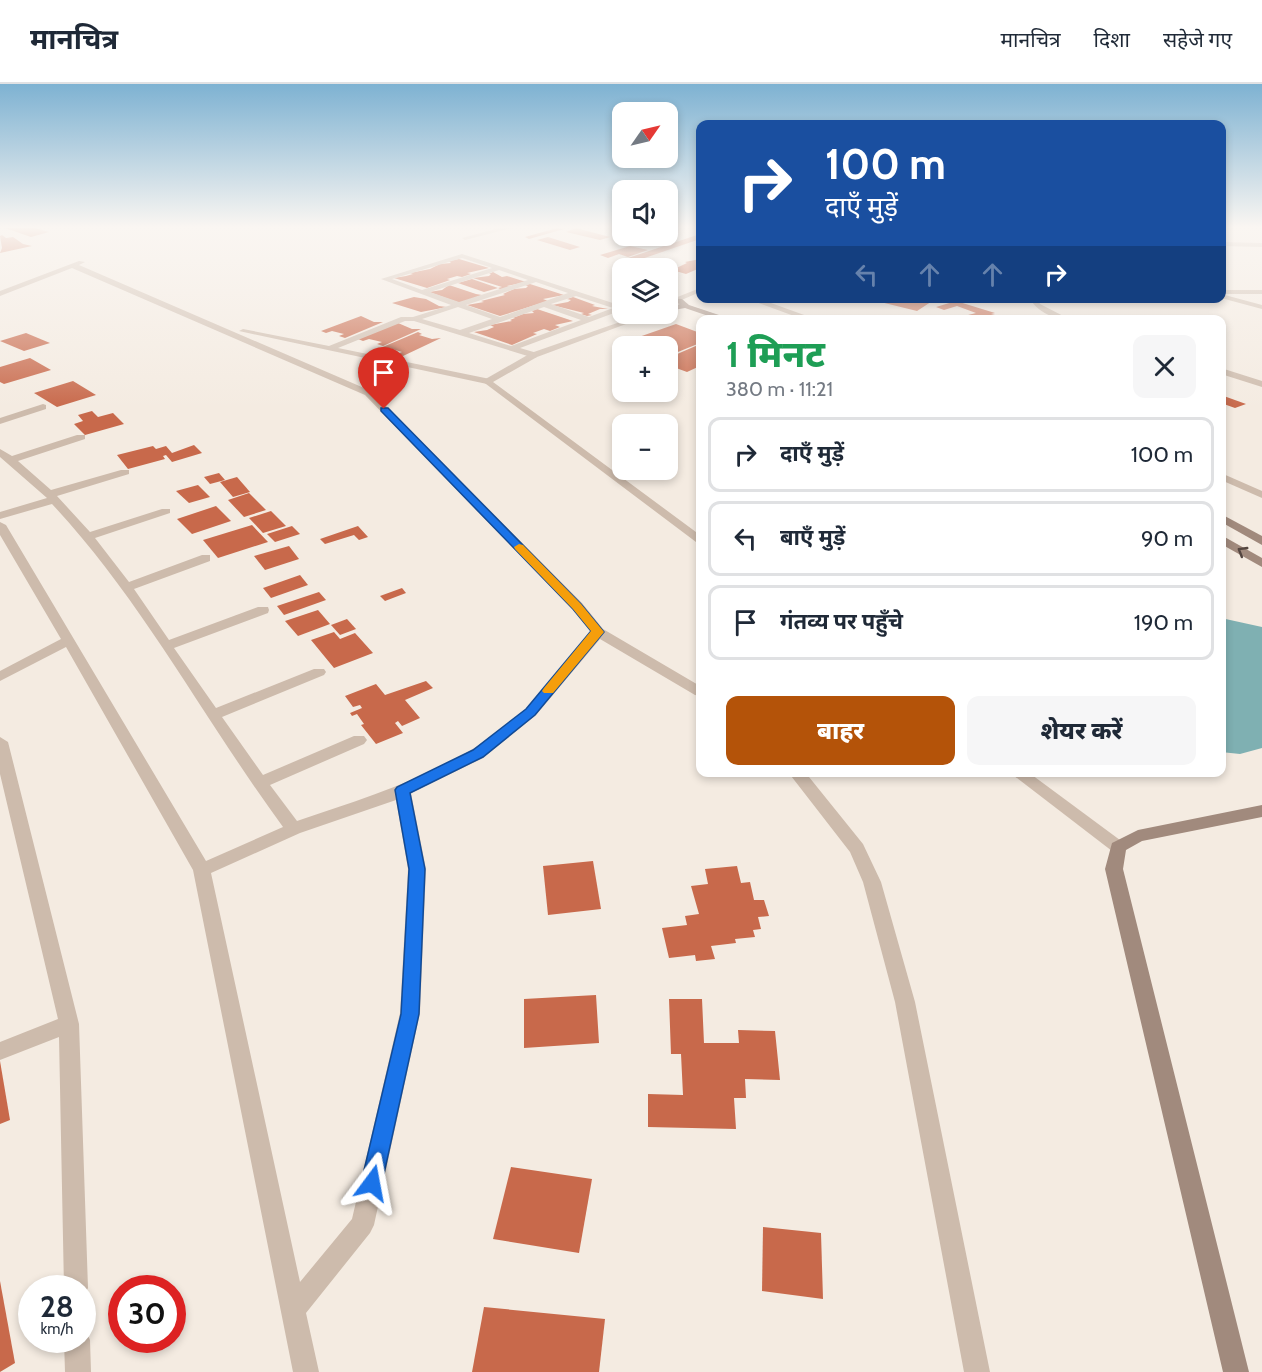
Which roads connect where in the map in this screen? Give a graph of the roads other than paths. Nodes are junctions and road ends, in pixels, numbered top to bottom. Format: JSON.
{"nodes":[{"id":1,"x":15,"y":288,"type":"edge"},
{"id":2,"x":133,"y":288,"type":"edge"},
{"id":3,"x":411,"y":288,"type":"edge"},
{"id":4,"x":434,"y":288,"type":"edge"},
{"id":5,"x":511,"y":288,"type":"edge"},
{"id":6,"x":561,"y":288,"type":"edge"},
{"id":7,"x":1226,"y":291,"type":"edge"},
{"id":8,"x":422,"y":292,"type":"junction"},
{"id":9,"x":696,"y":292,"type":"edge"},
{"id":10,"x":1262,"y":292,"type":"edge"},
{"id":11,"x":576,"y":293,"type":"junction"},
{"id":12,"x":0,"y":294,"type":"edge"},
{"id":13,"x":1226,"y":297,"type":"edge"},
{"id":14,"x":696,"y":300,"type":"edge"},
{"id":15,"x":678,"y":301,"type":"edge"},
{"id":16,"x":763,"y":303,"type":"edge"},
{"id":17,"x":1036,"y":303,"type":"edge"},
{"id":18,"x":544,"y":304,"type":"junction"},
{"id":19,"x":459,"y":305,"type":"junction"},
{"id":20,"x":678,"y":305,"type":"edge"},
{"id":21,"x":685,"y":305,"type":"junction"},
{"id":22,"x":1262,"y":307,"type":"edge"},
{"id":23,"x":678,"y":309,"type":"edge"},
{"id":24,"x":715,"y":315,"type":"edge"},
{"id":25,"x":799,"y":315,"type":"edge"},
{"id":26,"x":1057,"y":315,"type":"edge"},
{"id":27,"x":696,"y":316,"type":"edge"},
{"id":28,"x":414,"y":319,"type":"junction"},
{"id":29,"x":499,"y":319,"type":"junction"},
{"id":30,"x":589,"y":320,"type":"junction"},
{"id":31,"x":622,"y":324,"type":"edge"},
{"id":32,"x":214,"y":325,"type":"junction"},
{"id":33,"x":460,"y":333,"type":"junction"},
{"id":34,"x":331,"y":348,"type":"junction"},
{"id":35,"x":510,"y":349,"type":"junction"},
{"id":36,"x":534,"y":356,"type":"junction"},
{"id":37,"x":1226,"y":373,"type":"edge"},
{"id":38,"x":487,"y":381,"type":"junction"},
{"id":39,"x":1262,"y":384,"type":"edge"},
{"id":40,"x":43,"y":407,"type":"dead end"},
{"id":41,"x":0,"y":420,"type":"edge"},
{"id":42,"x":81,"y":437,"type":"dead end"},
{"id":43,"x":5,"y":456,"type":"edge"},
{"id":44,"x":125,"y":472,"type":"dead end"},
{"id":45,"x":1226,"y":478,"type":"edge"},
{"id":46,"x":1262,"y":495,"type":"edge"},
{"id":47,"x":53,"y":497,"type":"junction"},
{"id":48,"x":166,"y":511,"type":"dead end"},
{"id":49,"x":0,"y":516,"type":"edge"},
{"id":50,"x":1226,"y":520,"type":"edge"},
{"id":51,"x":0,"y":525,"type":"edge"},
{"id":52,"x":87,"y":537,"type":"junction"},
{"id":53,"x":696,"y":537,"type":"edge"},
{"id":54,"x":1226,"y":541,"type":"edge"},
{"id":55,"x":1262,"y":541,"type":"edge"},
{"id":56,"x":206,"y":558,"type":"dead end"},
{"id":57,"x":1262,"y":563,"type":"edge"},
{"id":58,"x":128,"y":587,"type":"junction"},
{"id":59,"x":263,"y":610,"type":"dead end"},
{"id":60,"x":598,"y":632,"type":"junction"},
{"id":61,"x":69,"y":640,"type":"junction"},
{"id":62,"x":167,"y":646,"type":"junction"},
{"id":63,"x":319,"y":672,"type":"dead end"},
{"id":64,"x":0,"y":677,"type":"edge"},
{"id":65,"x":696,"y":690,"type":"edge"},
{"id":66,"x":213,"y":714,"type":"junction"},
{"id":67,"x":359,"y":740,"type":"dead end"},
{"id":68,"x":0,"y":742,"type":"edge"},
{"id":69,"x":800,"y":777,"type":"edge"},
{"id":70,"x":1024,"y":777,"type":"edge"},
{"id":71,"x":258,"y":783,"type":"junction"},
{"id":72,"x":402,"y":790,"type":"junction"},
{"id":73,"x":1262,"y":811,"type":"edge"},
{"id":74,"x":294,"y":829,"type":"junction"},
{"id":75,"x":1118,"y":847,"type":"junction"},
{"id":76,"x":202,"y":870,"type":"junction"},
{"id":77,"x":69,"y":1024,"type":"junction"},
{"id":78,"x":0,"y":1051,"type":"edge"},
{"id":79,"x":76,"y":1275,"type":"edge"},
{"id":80,"x":294,"y":1309,"type":"junction"},
{"id":81,"x":77,"y":1353,"type":"edge"},
{"id":82,"x":78,"y":1372,"type":"edge"},
{"id":83,"x":306,"y":1372,"type":"edge"},
{"id":84,"x":977,"y":1372,"type":"edge"},
{"id":85,"x":1236,"y":1372,"type":"edge"}],
"edges":[{"from":1,"to":12,"type":"street"},
{"from":2,"to":32,"type":"street"},
{"from":3,"to":8,"type":"street"},
{"from":4,"to":8,"type":"street"},
{"from":5,"to":19,"type":"street"},
{"from":6,"to":11,"type":"street"},
{"from":7,"to":10,"type":"street"},
{"from":8,"to":19,"type":"street"},
{"from":9,"to":15,"type":"street"},
{"from":11,"to":18,"type":"street"},
{"from":11,"to":30,"type":"street"},
{"from":13,"to":22,"type":"street"},
{"from":14,"to":21,"type":"street"},
{"from":16,"to":25,"type":"street"},
{"from":17,"to":26,"type":"street"},
{"from":18,"to":29,"type":"street"},
{"from":18,"to":30,"type":"street"},
{"from":19,"to":28,"type":"street"},
{"from":19,"to":29,"type":"street"},
{"from":20,"to":21,"type":"main road"},
{"from":21,"to":24,"type":"main road"},
{"from":23,"to":27,"type":"main road"},
{"from":28,"to":33,"type":"street"},
{"from":28,"to":34,"type":"street"},
{"from":29,"to":33,"type":"street"},
{"from":30,"to":35,"type":"street"},
{"from":31,"to":36,"type":"street"},
{"from":32,"to":34,"type":"street"},
{"from":32,"to":60,"type":"street"},
{"from":33,"to":35,"type":"street"},
{"from":34,"to":38,"type":"street"},
{"from":35,"to":36,"type":"street"},
{"from":36,"to":38,"type":"street"},
{"from":37,"to":39,"type":"street"},
{"from":38,"to":53,"type":"street"},
{"from":40,"to":41,"type":"street"},
{"from":42,"to":43,"type":"street"},
{"from":43,"to":47,"type":"street"},
{"from":44,"to":47,"type":"street"},
{"from":45,"to":46,"type":"street"},
{"from":47,"to":49,"type":"street"},
{"from":47,"to":52,"type":"street"},
{"from":48,"to":52,"type":"street"},
{"from":50,"to":55,"type":"main road"},
{"from":51,"to":61,"type":"street"},
{"from":52,"to":58,"type":"street"},
{"from":57,"to":54,"type":"main road","one_way":true},
{"from":56,"to":58,"type":"street"},
{"from":58,"to":62,"type":"street"},
{"from":59,"to":62,"type":"street"},
{"from":60,"to":65,"type":"street"},
{"from":60,"to":72,"type":"street"},
{"from":61,"to":64,"type":"street"},
{"from":61,"to":76,"type":"street"},
{"from":62,"to":66,"type":"street"},
{"from":63,"to":66,"type":"street"},
{"from":66,"to":71,"type":"street"},
{"from":67,"to":71,"type":"street"},
{"from":68,"to":77,"type":"street"},
{"from":69,"to":84,"type":"street"},
{"from":70,"to":75,"type":"street"},
{"from":71,"to":74,"type":"street"},
{"from":72,"to":74,"type":"street"},
{"from":72,"to":80,"type":"street"},
{"from":73,"to":75,"type":"main road"},
{"from":74,"to":76,"type":"street"},
{"from":75,"to":85,"type":"main road"},
{"from":76,"to":80,"type":"street"},
{"from":77,"to":78,"type":"street"},
{"from":77,"to":79,"type":"street"},
{"from":80,"to":83,"type":"street"},
{"from":81,"to":82,"type":"street"}]}
